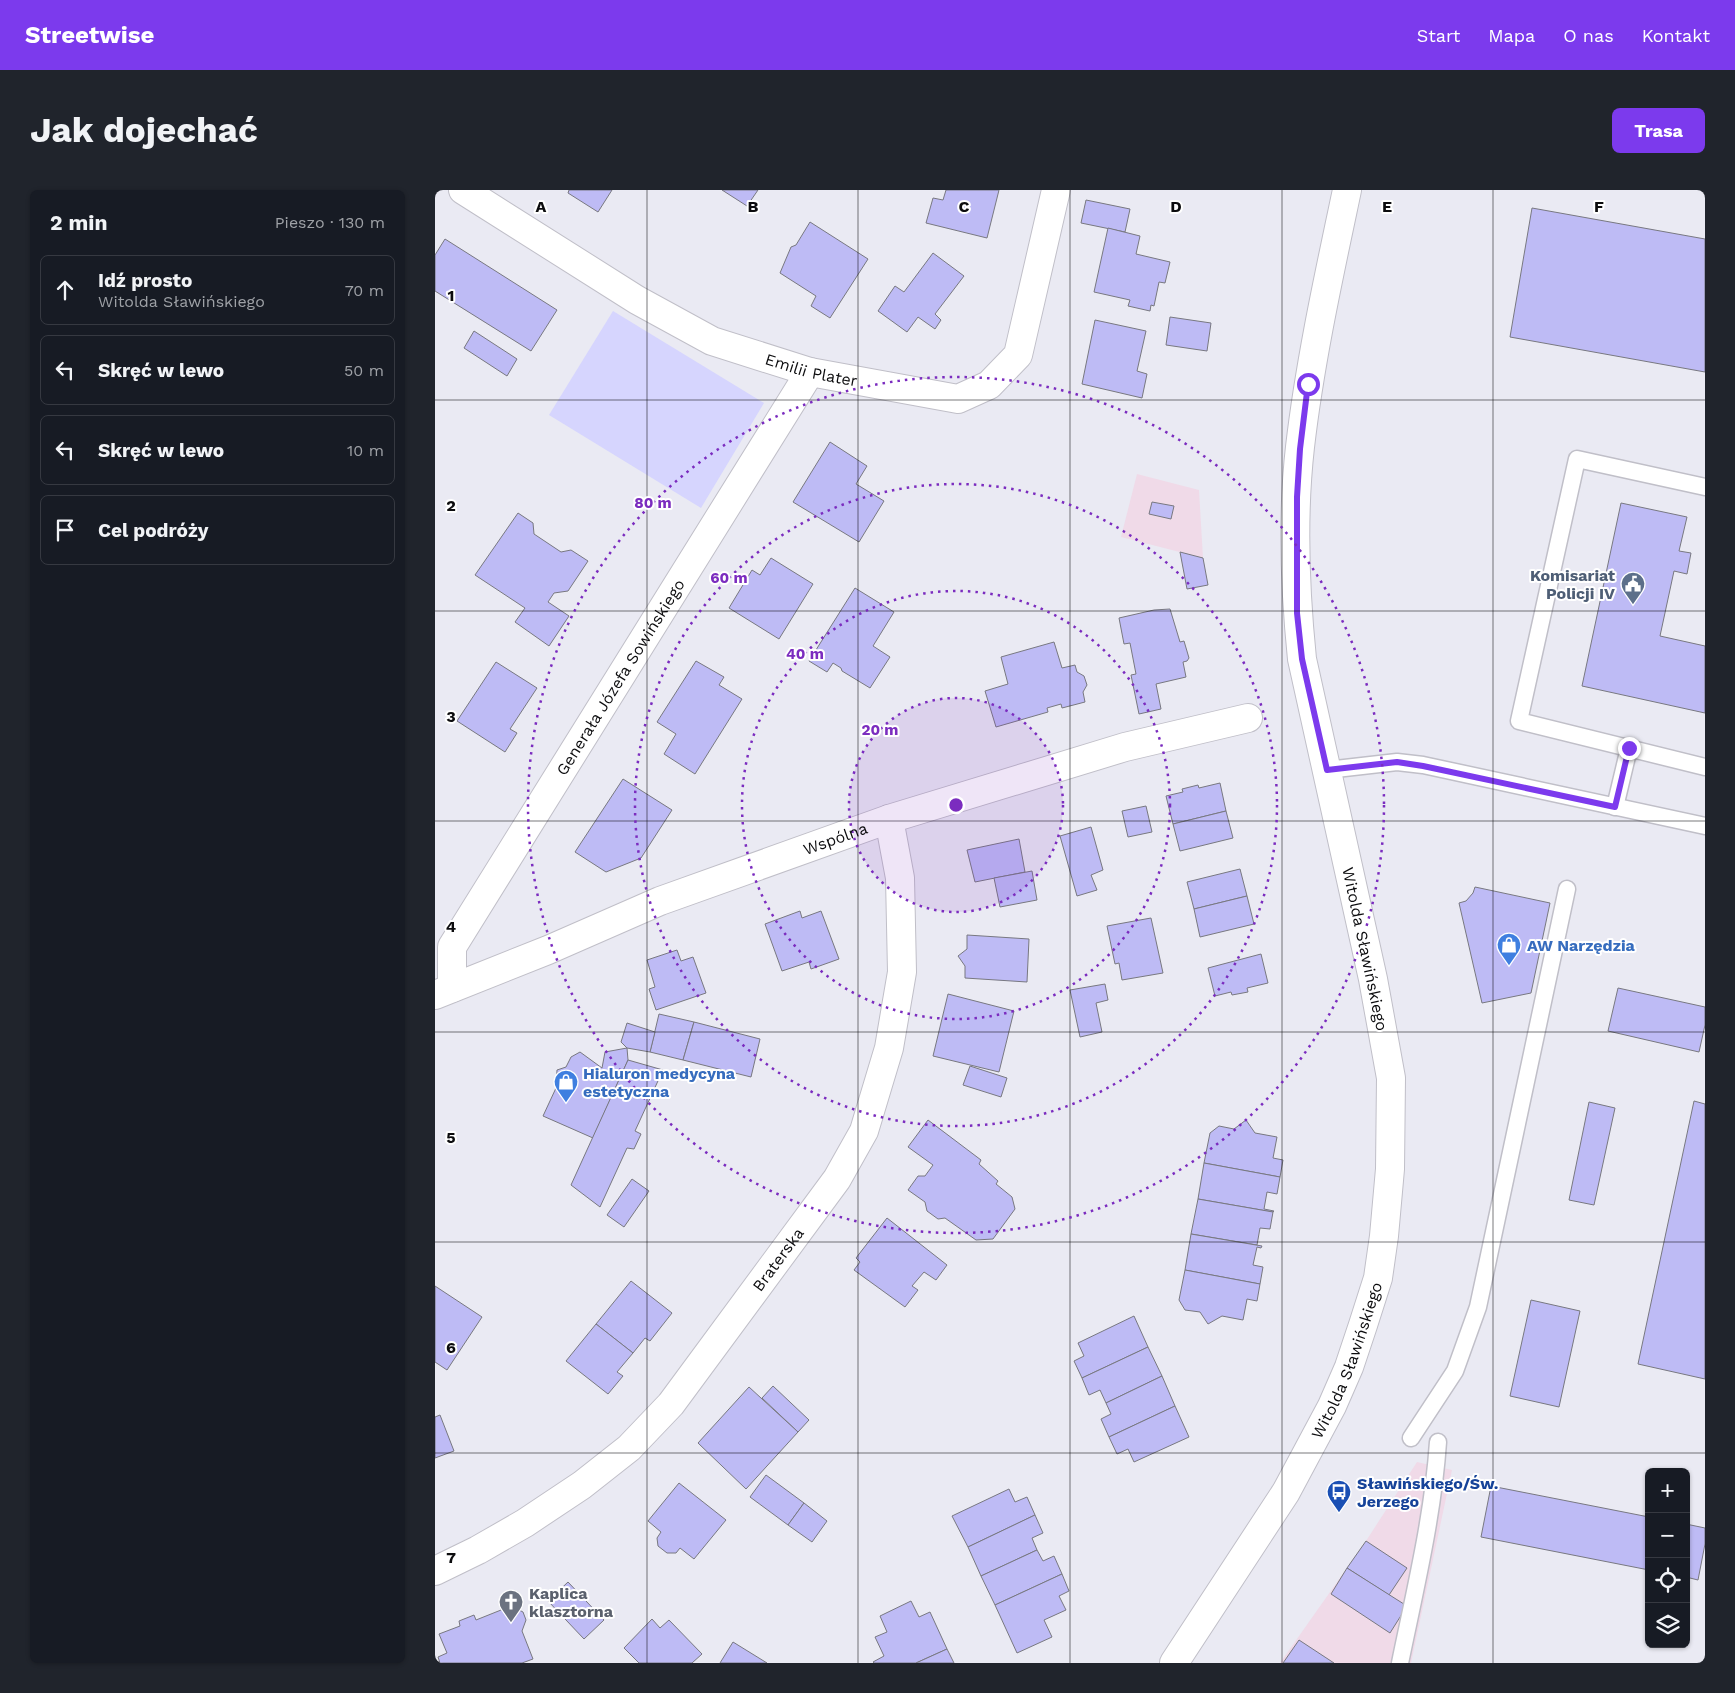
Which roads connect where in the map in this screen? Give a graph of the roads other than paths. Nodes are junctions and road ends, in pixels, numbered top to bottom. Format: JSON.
{"nodes":[{"id":1,"x":463,"y":190,"type":"edge"},
{"id":2,"x":1056,"y":190,"type":"edge"},
{"id":3,"x":1347,"y":190,"type":"edge"},
{"id":4,"x":810,"y":372,"type":"junction"},
{"id":5,"x":1705,"y":488,"type":"edge"},
{"id":6,"x":1248,"y":718,"type":"dead end"},
{"id":7,"x":1629,"y":748,"type":"junction"},
{"id":8,"x":1705,"y":767,"type":"edge"},
{"id":9,"x":1327,"y":770,"type":"junction"},
{"id":10,"x":1615,"y":807,"type":"junction"},
{"id":11,"x":889,"y":819,"type":"junction"},
{"id":12,"x":1705,"y":826,"type":"edge"},
{"id":13,"x":1567,"y":889,"type":"dead end"},
{"id":14,"x":444,"y":992,"type":"edge"},
{"id":15,"x":1411,"y":1438,"type":"dead end"},
{"id":16,"x":1438,"y":1442,"type":"dead end"},
{"id":17,"x":435,"y":1571,"type":"edge"},
{"id":18,"x":1174,"y":1663,"type":"edge"},
{"id":19,"x":1400,"y":1663,"type":"edge"}],
"edges":[{"from":1,"to":4,"type":"street","name":"Emilii Plater"},
{"from":2,"to":4,"type":"street","name":"Emilii Plater"},
{"from":3,"to":9,"type":"street","name":"Witolda Sławińskiego"},
{"from":4,"to":14,"type":"street","name":"Generała Józefa Sowińskiego"},
{"from":5,"to":7,"type":"lane"},
{"from":6,"to":11,"type":"street","name":"Wspólna"},
{"from":7,"to":8,"type":"lane"},
{"from":7,"to":10,"type":"lane"},
{"from":9,"to":10,"type":"lane"},
{"from":9,"to":18,"type":"street","name":"Witolda Sławińskiego"},
{"from":10,"to":12,"type":"lane"},
{"from":11,"to":14,"type":"street","name":"Wspólna"},
{"from":11,"to":17,"type":"street","name":"Braterska"},
{"from":13,"to":15,"type":"lane"},
{"from":16,"to":19,"type":"lane"}]}
